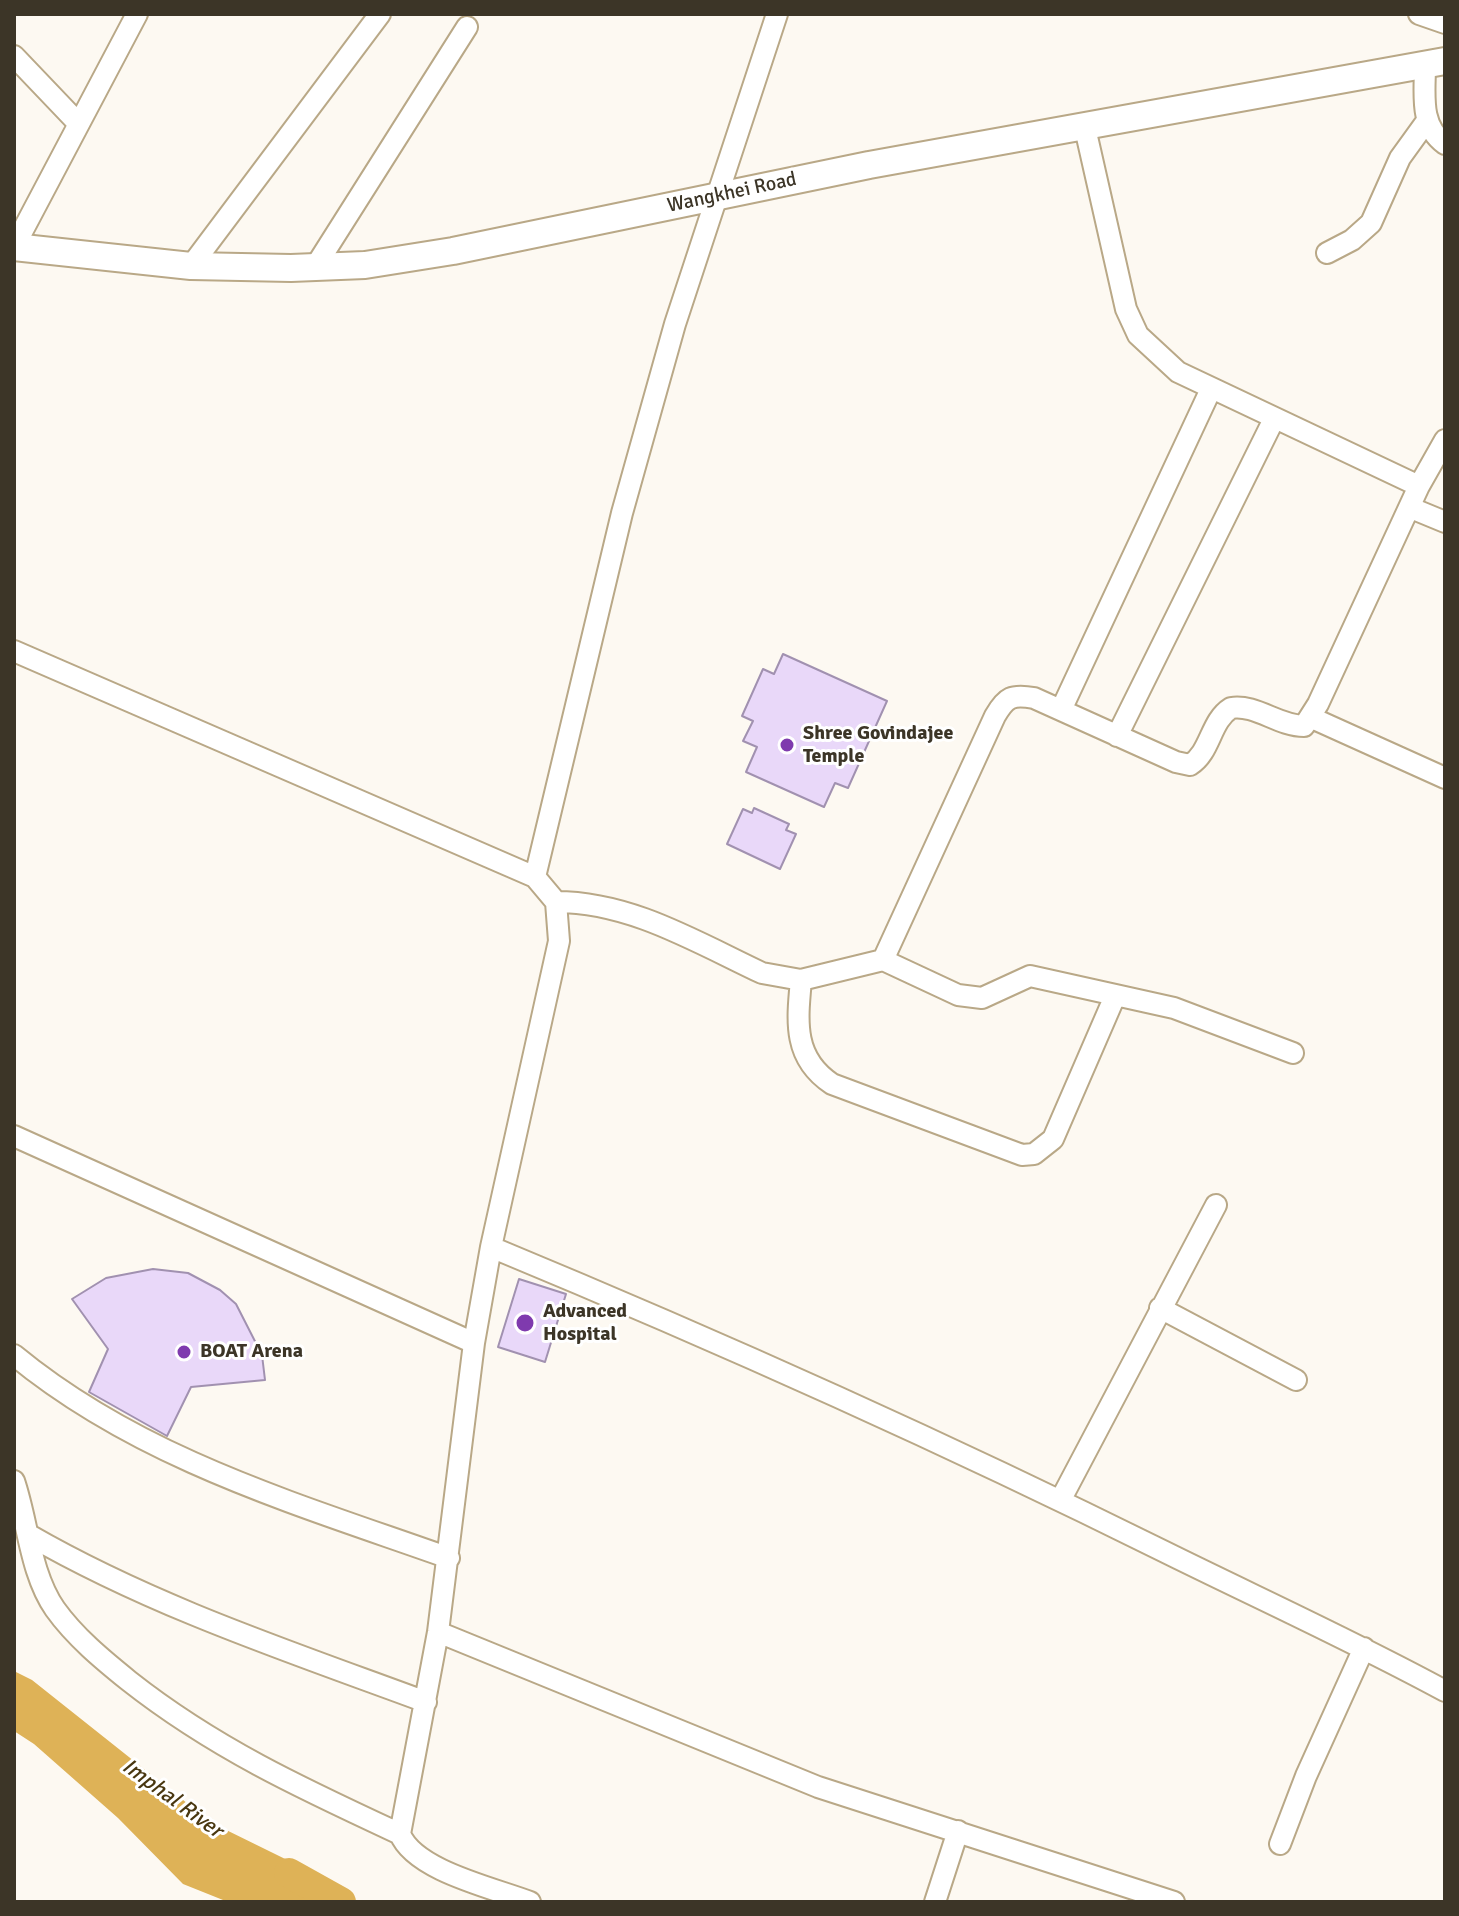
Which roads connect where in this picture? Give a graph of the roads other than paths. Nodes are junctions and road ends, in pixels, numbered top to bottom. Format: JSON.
{"nodes":[{"id":1,"x":137,"y":14,"type":"edge"},
{"id":2,"x":380,"y":14,"type":"edge"},
{"id":3,"x":777,"y":14,"type":"edge"},
{"id":4,"x":1419,"y":14,"type":"edge"},
{"id":5,"x":1445,"y":23,"type":"edge"},
{"id":6,"x":467,"y":27,"type":"dead end"},
{"id":7,"x":14,"y":56,"type":"edge"},
{"id":8,"x":1435,"y":63,"type":"edge"},
{"id":9,"x":77,"y":122,"type":"junction"},
{"id":10,"x":1426,"y":122,"type":"junction"},
{"id":11,"x":1085,"y":128,"type":"junction"},
{"id":12,"x":1445,"y":144,"type":"edge"},
{"id":13,"x":714,"y":197,"type":"junction"},
{"id":14,"x":14,"y":247,"type":"edge"},
{"id":15,"x":1327,"y":253,"type":"dead end"},
{"id":16,"x":191,"y":266,"type":"junction"},
{"id":17,"x":315,"y":267,"type":"junction"},
{"id":18,"x":1211,"y":389,"type":"junction"},
{"id":19,"x":1274,"y":419,"type":"junction"},
{"id":20,"x":1445,"y":440,"type":"edge"},
{"id":21,"x":1419,"y":486,"type":"junction"},
{"id":22,"x":1411,"y":508,"type":"junction"},
{"id":23,"x":1445,"y":522,"type":"edge"},
{"id":24,"x":14,"y":651,"type":"edge"},
{"id":25,"x":1061,"y":710,"type":"junction"},
{"id":26,"x":1312,"y":718,"type":"junction"},
{"id":27,"x":1117,"y":736,"type":"junction"},
{"id":28,"x":1445,"y":778,"type":"edge"},
{"id":29,"x":535,"y":877,"type":"junction"},
{"id":30,"x":556,"y":902,"type":"junction"},
{"id":31,"x":883,"y":960,"type":"junction"},
{"id":32,"x":801,"y":980,"type":"junction"},
{"id":33,"x":1115,"y":996,"type":"junction"},
{"id":34,"x":1293,"y":1053,"type":"dead end"},
{"id":35,"x":14,"y":1136,"type":"edge"},
{"id":36,"x":1216,"y":1205,"type":"dead end"},
{"id":37,"x":491,"y":1247,"type":"junction"},
{"id":38,"x":1160,"y":1308,"type":"junction"},
{"id":39,"x":474,"y":1343,"type":"junction"},
{"id":40,"x":14,"y":1355,"type":"edge"},
{"id":41,"x":1296,"y":1380,"type":"dead end"},
{"id":42,"x":14,"y":1481,"type":"edge"},
{"id":43,"x":1061,"y":1499,"type":"junction"},
{"id":44,"x":29,"y":1535,"type":"junction"},
{"id":45,"x":449,"y":1558,"type":"junction"},
{"id":46,"x":438,"y":1632,"type":"junction"},
{"id":47,"x":1364,"y":1648,"type":"junction"},
{"id":48,"x":1445,"y":1691,"type":"edge"},
{"id":49,"x":426,"y":1702,"type":"junction"},
{"id":50,"x":958,"y":1831,"type":"junction"},
{"id":51,"x":400,"y":1834,"type":"junction"},
{"id":52,"x":1280,"y":1844,"type":"dead end"},
{"id":53,"x":530,"y":1902,"type":"edge"},
{"id":54,"x":935,"y":1902,"type":"edge"},
{"id":55,"x":1174,"y":1902,"type":"edge"}],
"edges":[{"from":1,"to":9,"type":"street"},
{"from":2,"to":16,"type":"street"},
{"from":3,"to":13,"type":"street"},
{"from":4,"to":5,"type":"street"},
{"from":6,"to":17,"type":"street"},
{"from":7,"to":9,"type":"street"},
{"from":8,"to":10,"type":"street"},
{"from":8,"to":11,"type":"main road","name":"Wangkhei Road"},
{"from":9,"to":14,"type":"street"},
{"from":10,"to":12,"type":"street"},
{"from":10,"to":15,"type":"street"},
{"from":11,"to":13,"type":"main road","name":"Wangkhei Road"},
{"from":11,"to":18,"type":"street"},
{"from":13,"to":17,"type":"main road","name":"Wangkhei Road"},
{"from":13,"to":29,"type":"street"},
{"from":14,"to":16,"type":"main road","name":"Wangkhei Road"},
{"from":16,"to":17,"type":"main road","name":"Wangkhei Road"},
{"from":18,"to":19,"type":"street"},
{"from":18,"to":25,"type":"street"},
{"from":19,"to":21,"type":"street"},
{"from":19,"to":27,"type":"street"},
{"from":20,"to":21,"type":"street"},
{"from":21,"to":22,"type":"street"},
{"from":22,"to":23,"type":"street"},
{"from":22,"to":26,"type":"street"},
{"from":24,"to":29,"type":"street"},
{"from":25,"to":27,"type":"street"},
{"from":25,"to":31,"type":"street"},
{"from":26,"to":27,"type":"street"},
{"from":26,"to":28,"type":"street"},
{"from":29,"to":30,"type":"street"},
{"from":30,"to":32,"type":"street"},
{"from":30,"to":37,"type":"street"},
{"from":31,"to":32,"type":"street"},
{"from":31,"to":33,"type":"street"},
{"from":32,"to":33,"type":"street"},
{"from":33,"to":34,"type":"street"},
{"from":35,"to":39,"type":"street"},
{"from":36,"to":38,"type":"street"},
{"from":37,"to":39,"type":"street"},
{"from":37,"to":43,"type":"street"},
{"from":38,"to":41,"type":"street"},
{"from":38,"to":43,"type":"street"},
{"from":39,"to":45,"type":"street"},
{"from":40,"to":45,"type":"street"},
{"from":42,"to":44,"type":"street"},
{"from":43,"to":47,"type":"street"},
{"from":44,"to":49,"type":"street"},
{"from":44,"to":51,"type":"street"},
{"from":45,"to":46,"type":"street"},
{"from":46,"to":49,"type":"street"},
{"from":46,"to":50,"type":"street"},
{"from":47,"to":48,"type":"street"},
{"from":47,"to":52,"type":"street"},
{"from":49,"to":51,"type":"street"},
{"from":50,"to":54,"type":"street"},
{"from":50,"to":55,"type":"street"},
{"from":51,"to":53,"type":"street"}]}
